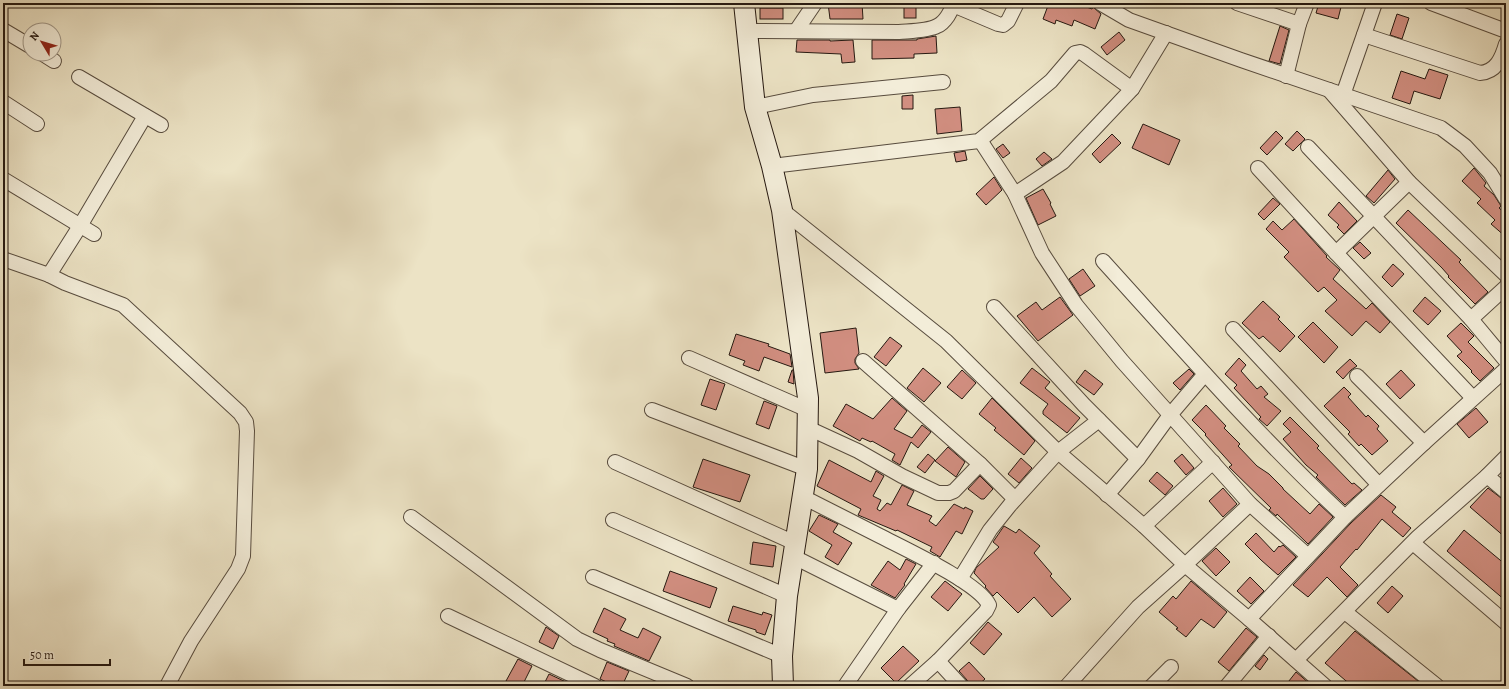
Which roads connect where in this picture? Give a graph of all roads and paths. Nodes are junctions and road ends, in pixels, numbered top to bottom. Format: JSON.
{"nodes":[{"id":1,"x":744,"y":3,"type":"edge"},
{"id":2,"x":815,"y":3,"type":"edge"},
{"id":3,"x":1017,"y":3,"type":"edge"},
{"id":4,"x":1100,"y":3,"type":"edge"},
{"id":5,"x":1237,"y":3,"type":"edge"},
{"id":6,"x":1307,"y":3,"type":"edge"},
{"id":7,"x":1375,"y":3,"type":"edge"},
{"id":8,"x":1431,"y":3,"type":"edge"},
{"id":9,"x":954,"y":4,"type":"edge"},
{"id":10,"x":1299,"y":24,"type":"junction"},
{"id":11,"x":3,"y":30,"type":"edge"},
{"id":12,"x":747,"y":31,"type":"junction"},
{"id":13,"x":796,"y":31,"type":"junction"},
{"id":14,"x":1506,"y":31,"type":"edge"},
{"id":15,"x":1166,"y":33,"type":"junction"},
{"id":16,"x":1364,"y":35,"type":"junction"},
{"id":17,"x":22,"y":41,"type":"edge"},
{"id":18,"x":1506,"y":44,"type":"edge"},
{"id":19,"x":1286,"y":76,"type":"junction"},
{"id":20,"x":79,"y":77,"type":"dead end"},
{"id":21,"x":943,"y":82,"type":"dead end"},
{"id":22,"x":1132,"y":89,"type":"junction"},
{"id":23,"x":1328,"y":90,"type":"junction"},
{"id":24,"x":1343,"y":95,"type":"junction"},
{"id":25,"x":3,"y":102,"type":"edge"},
{"id":26,"x":755,"y":107,"type":"junction"},
{"id":27,"x":145,"y":116,"type":"junction"},
{"id":28,"x":37,"y":124,"type":"dead end"},
{"id":29,"x":161,"y":124,"type":"dead end"},
{"id":30,"x":980,"y":140,"type":"junction"},
{"id":31,"x":1308,"y":147,"type":"dead end"},
{"id":32,"x":772,"y":166,"type":"junction"},
{"id":33,"x":1258,"y":168,"type":"dead end"},
{"id":34,"x":3,"y":179,"type":"edge"},
{"id":35,"x":1409,"y":182,"type":"junction"},
{"id":36,"x":1015,"y":194,"type":"junction"},
{"id":37,"x":1506,"y":199,"type":"edge"},
{"id":38,"x":782,"y":210,"type":"junction"},
{"id":39,"x":1373,"y":216,"type":"junction"},
{"id":40,"x":80,"y":226,"type":"junction"},
{"id":41,"x":94,"y":234,"type":"dead end"},
{"id":42,"x":1336,"y":253,"type":"junction"},
{"id":43,"x":3,"y":259,"type":"edge"},
{"id":44,"x":1103,"y":260,"type":"dead end"},
{"id":45,"x":49,"y":275,"type":"junction"},
{"id":46,"x":1506,"y":275,"type":"edge"},
{"id":47,"x":1506,"y":287,"type":"edge"},
{"id":48,"x":994,"y":308,"type":"dead end"},
{"id":49,"x":1471,"y":320,"type":"junction"},
{"id":50,"x":1233,"y":329,"type":"dead end"},
{"id":51,"x":689,"y":358,"type":"dead end"},
{"id":52,"x":863,"y":361,"type":"dead end"},
{"id":53,"x":1506,"y":361,"type":"edge"},
{"id":54,"x":1506,"y":369,"type":"edge"},
{"id":55,"x":1205,"y":374,"type":"junction"},
{"id":56,"x":1357,"y":376,"type":"dead end"},
{"id":57,"x":1473,"y":398,"type":"junction"},
{"id":58,"x":652,"y":410,"type":"dead end"},
{"id":59,"x":1170,"y":415,"type":"junction"},
{"id":60,"x":808,"y":419,"type":"junction"},
{"id":61,"x":1099,"y":420,"type":"junction"},
{"id":62,"x":1424,"y":442,"type":"junction"},
{"id":63,"x":1058,"y":452,"type":"junction"},
{"id":64,"x":1506,"y":457,"type":"edge"},
{"id":65,"x":1138,"y":459,"type":"junction"},
{"id":66,"x":615,"y":462,"type":"dead end"},
{"id":67,"x":1213,"y":462,"type":"junction"},
{"id":68,"x":980,"y":464,"type":"junction"},
{"id":69,"x":808,"y":469,"type":"junction"},
{"id":70,"x":1487,"y":476,"type":"junction"},
{"id":71,"x":1379,"y":485,"type":"junction"},
{"id":72,"x":1506,"y":492,"type":"edge"},
{"id":73,"x":1107,"y":495,"type":"junction"},
{"id":74,"x":803,"y":497,"type":"junction"},
{"id":75,"x":1015,"y":500,"type":"junction"},
{"id":76,"x":1250,"y":504,"type":"junction"},
{"id":77,"x":411,"y":517,"type":"dead end"},
{"id":78,"x":1345,"y":517,"type":"junction"},
{"id":79,"x":613,"y":520,"type":"dead end"},
{"id":80,"x":1144,"y":526,"type":"junction"},
{"id":81,"x":1414,"y":543,"type":"junction"},
{"id":82,"x":794,"y":549,"type":"junction"},
{"id":83,"x":1308,"y":556,"type":"junction"},
{"id":84,"x":934,"y":563,"type":"junction"},
{"id":85,"x":1185,"y":565,"type":"junction"},
{"id":86,"x":593,"y":577,"type":"dead end"},
{"id":87,"x":960,"y":579,"type":"junction"},
{"id":88,"x":787,"y":596,"type":"junction"},
{"id":89,"x":898,"y":610,"type":"junction"},
{"id":90,"x":1345,"y":612,"type":"junction"},
{"id":91,"x":448,"y":616,"type":"dead end"},
{"id":92,"x":1249,"y":619,"type":"junction"},
{"id":93,"x":1506,"y":623,"type":"edge"},
{"id":94,"x":1269,"y":636,"type":"junction"},
{"id":95,"x":782,"y":656,"type":"junction"},
{"id":96,"x":1296,"y":660,"type":"junction"},
{"id":97,"x":938,"y":662,"type":"junction"},
{"id":98,"x":1171,"y":667,"type":"dead end"},
{"id":99,"x":167,"y":686,"type":"edge"},
{"id":100,"x":595,"y":686,"type":"edge"},
{"id":101,"x":687,"y":686,"type":"edge"},
{"id":102,"x":783,"y":686,"type":"edge"},
{"id":103,"x":845,"y":686,"type":"edge"},
{"id":104,"x":910,"y":686,"type":"edge"},
{"id":105,"x":961,"y":686,"type":"edge"},
{"id":106,"x":1067,"y":686,"type":"edge"},
{"id":107,"x":1152,"y":686,"type":"edge"},
{"id":108,"x":1227,"y":686,"type":"edge"},
{"id":109,"x":1325,"y":686,"type":"edge"},
{"id":110,"x":1437,"y":686,"type":"edge"}],
"edges":[{"from":1,"to":12,"type":"street"},
{"from":2,"to":13,"type":"street"},
{"from":3,"to":9,"type":"street"},
{"from":4,"to":15,"type":"street"},
{"from":5,"to":10,"type":"street"},
{"from":6,"to":10,"type":"street"},
{"from":7,"to":16,"type":"street"},
{"from":8,"to":14,"type":"street"},
{"from":9,"to":13,"type":"street"},
{"from":10,"to":19,"type":"street"},
{"from":11,"to":17,"type":"street"},
{"from":12,"to":13,"type":"street"},
{"from":12,"to":26,"type":"street"},
{"from":15,"to":19,"type":"street"},
{"from":15,"to":22,"type":"street"},
{"from":16,"to":18,"type":"street"},
{"from":16,"to":24,"type":"street"},
{"from":19,"to":23,"type":"street"},
{"from":20,"to":27,"type":"street"},
{"from":21,"to":26,"type":"street"},
{"from":22,"to":30,"type":"street"},
{"from":22,"to":36,"type":"street"},
{"from":23,"to":24,"type":"street"},
{"from":23,"to":35,"type":"street"},
{"from":24,"to":37,"type":"street"},
{"from":25,"to":28,"type":"street"},
{"from":26,"to":32,"type":"street"},
{"from":27,"to":29,"type":"street"},
{"from":27,"to":40,"type":"street"},
{"from":30,"to":32,"type":"street"},
{"from":30,"to":36,"type":"street"},
{"from":31,"to":39,"type":"street"},
{"from":32,"to":38,"type":"street"},
{"from":33,"to":42,"type":"street"},
{"from":34,"to":40,"type":"street"},
{"from":35,"to":39,"type":"street"},
{"from":35,"to":46,"type":"street"},
{"from":36,"to":59,"type":"street"},
{"from":38,"to":60,"type":"street"},
{"from":38,"to":63,"type":"street"},
{"from":39,"to":42,"type":"street"},
{"from":39,"to":49,"type":"street"},
{"from":40,"to":41,"type":"street"},
{"from":40,"to":45,"type":"street"},
{"from":42,"to":57,"type":"street"},
{"from":43,"to":45,"type":"street"},
{"from":44,"to":55,"type":"street"},
{"from":45,"to":99,"type":"street"},
{"from":47,"to":49,"type":"street"},
{"from":48,"to":61,"type":"street"},
{"from":49,"to":53,"type":"street"},
{"from":50,"to":71,"type":"street"},
{"from":51,"to":60,"type":"street"},
{"from":52,"to":68,"type":"street"},
{"from":54,"to":57,"type":"street"},
{"from":55,"to":59,"type":"street"},
{"from":55,"to":78,"type":"street"},
{"from":56,"to":62,"type":"street"},
{"from":57,"to":62,"type":"street"},
{"from":58,"to":69,"type":"street"},
{"from":59,"to":65,"type":"street"},
{"from":59,"to":67,"type":"street"},
{"from":60,"to":68,"type":"street"},
{"from":60,"to":69,"type":"street"},
{"from":61,"to":63,"type":"street"},
{"from":61,"to":65,"type":"street"},
{"from":62,"to":71,"type":"street"},
{"from":63,"to":73,"type":"street"},
{"from":63,"to":75,"type":"street"},
{"from":64,"to":70,"type":"street"},
{"from":65,"to":73,"type":"street"},
{"from":66,"to":82,"type":"street"},
{"from":67,"to":76,"type":"street"},
{"from":67,"to":80,"type":"street"},
{"from":68,"to":75,"type":"street"},
{"from":69,"to":74,"type":"street"},
{"from":70,"to":72,"type":"street"},
{"from":70,"to":81,"type":"street"},
{"from":71,"to":78,"type":"street"},
{"from":73,"to":80,"type":"street"},
{"from":74,"to":82,"type":"street"},
{"from":74,"to":84,"type":"street"},
{"from":75,"to":87,"type":"street"},
{"from":76,"to":83,"type":"street"},
{"from":76,"to":85,"type":"street"},
{"from":77,"to":101,"type":"street"},
{"from":78,"to":83,"type":"street"},
{"from":79,"to":88,"type":"street"},
{"from":80,"to":85,"type":"street"},
{"from":81,"to":90,"type":"street"},
{"from":81,"to":93,"type":"street"},
{"from":82,"to":88,"type":"street"},
{"from":82,"to":89,"type":"street"},
{"from":83,"to":92,"type":"street"},
{"from":84,"to":87,"type":"street"},
{"from":84,"to":89,"type":"street"},
{"from":85,"to":92,"type":"street"},
{"from":85,"to":106,"type":"street"},
{"from":86,"to":95,"type":"street"},
{"from":87,"to":97,"type":"street"},
{"from":88,"to":95,"type":"street"},
{"from":89,"to":103,"type":"street"},
{"from":90,"to":96,"type":"street"},
{"from":90,"to":110,"type":"street"},
{"from":91,"to":100,"type":"street"},
{"from":92,"to":94,"type":"street"},
{"from":94,"to":96,"type":"street"},
{"from":94,"to":108,"type":"street"},
{"from":95,"to":102,"type":"street"},
{"from":96,"to":109,"type":"street"},
{"from":97,"to":104,"type":"street"},
{"from":97,"to":105,"type":"street"},
{"from":98,"to":107,"type":"street"}]}
